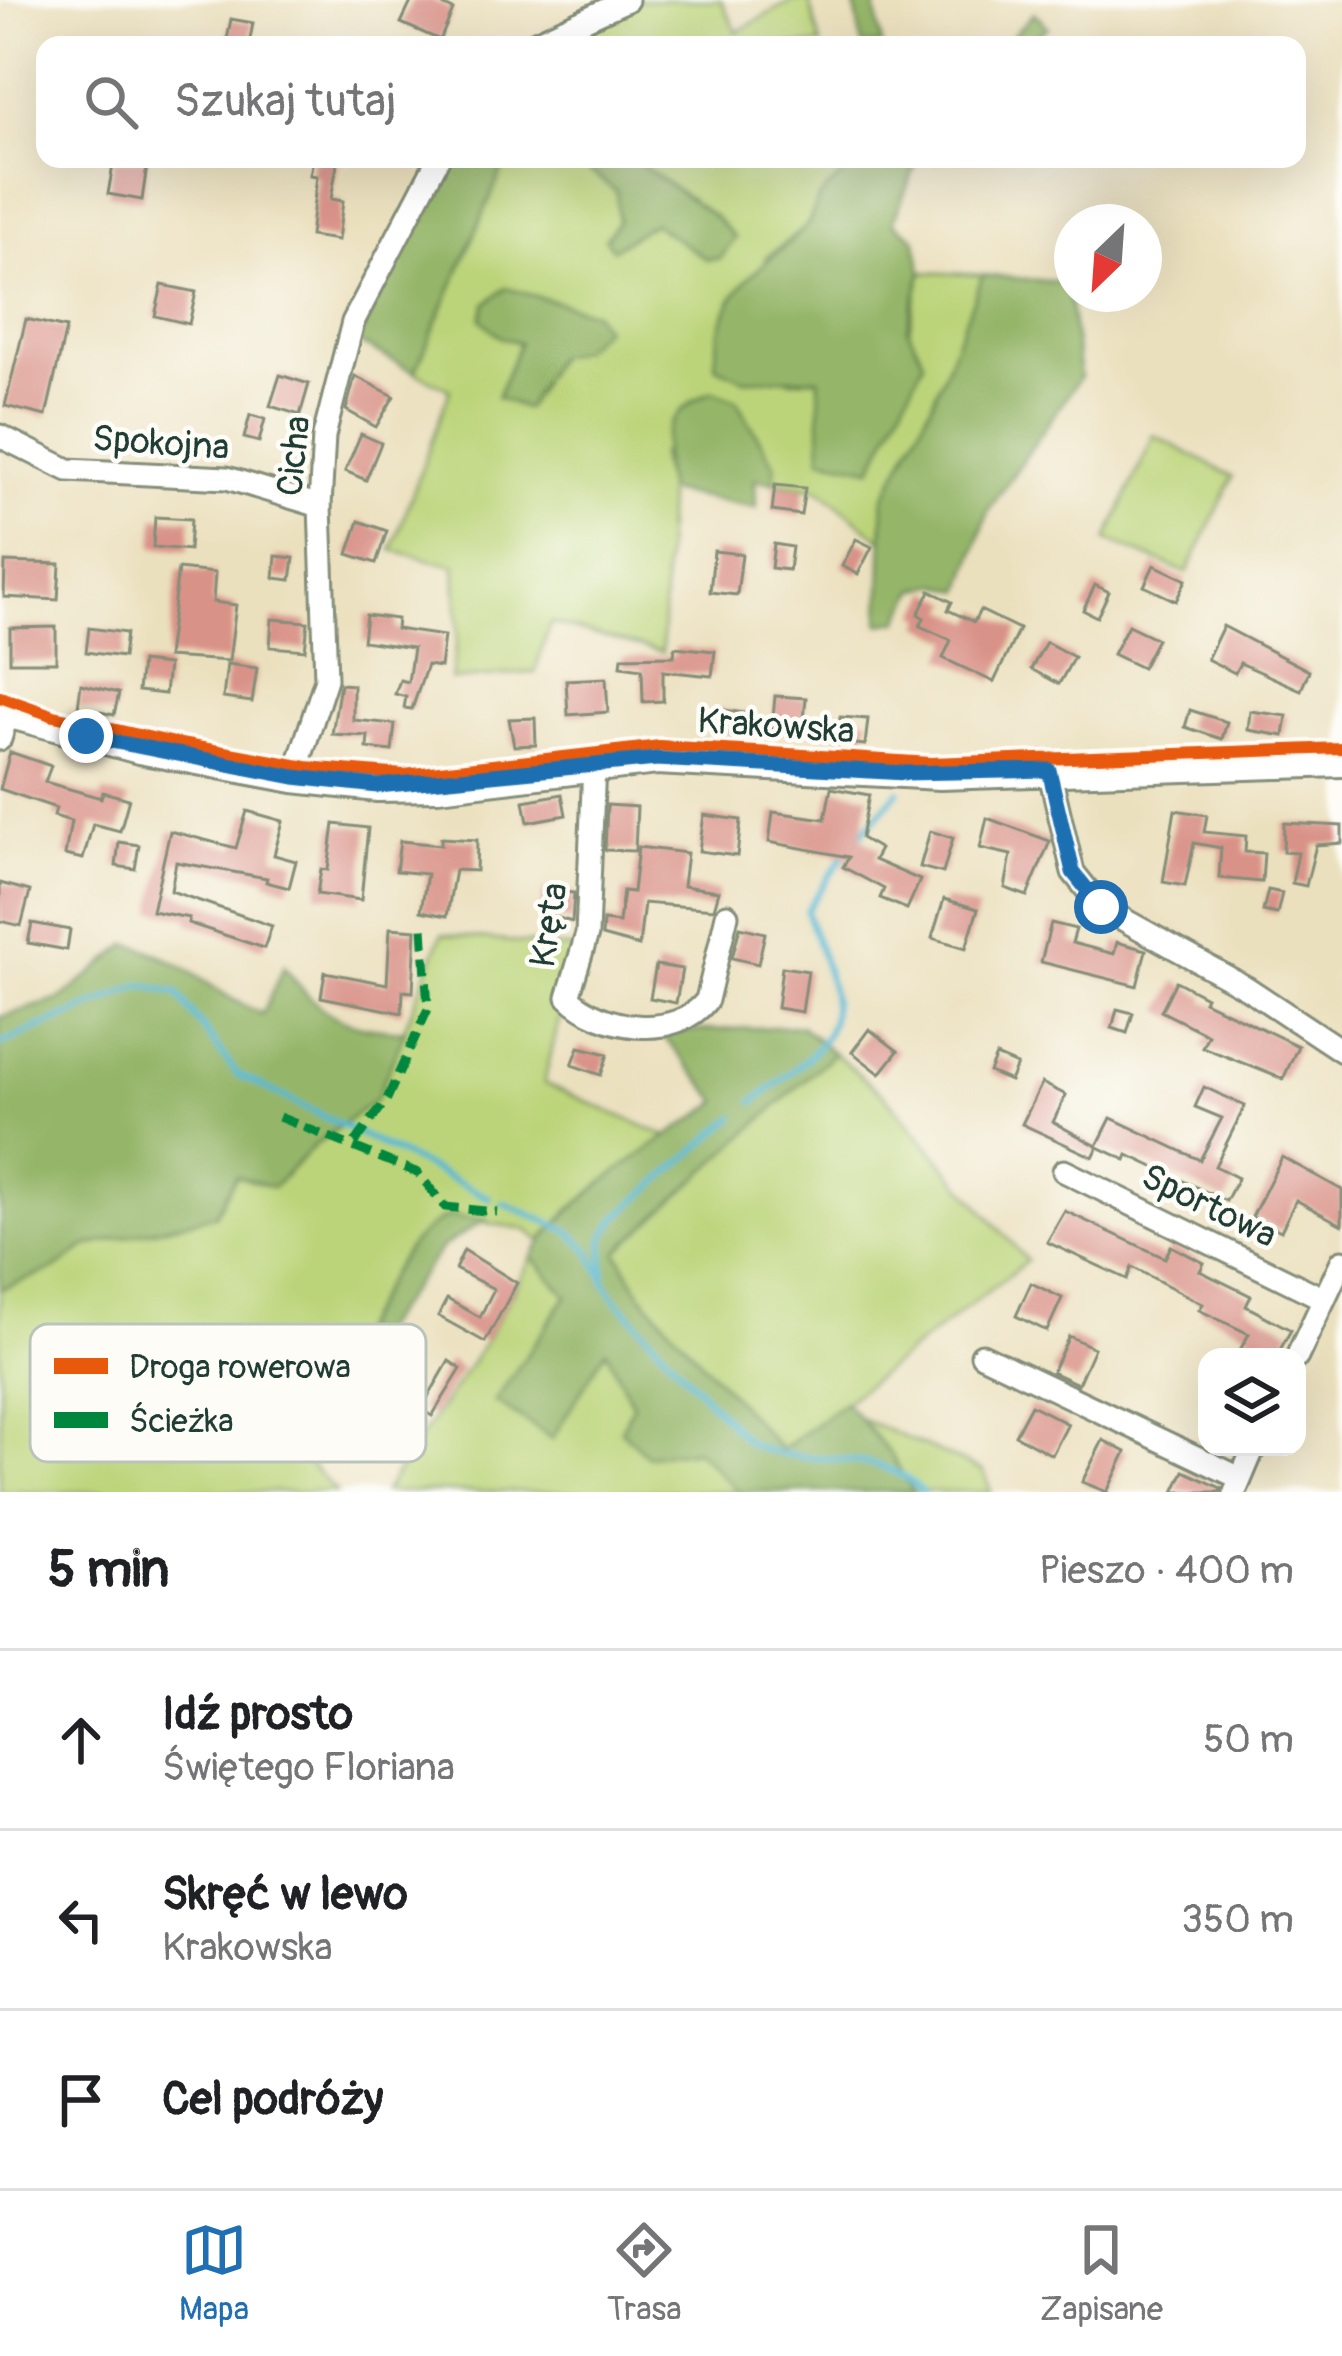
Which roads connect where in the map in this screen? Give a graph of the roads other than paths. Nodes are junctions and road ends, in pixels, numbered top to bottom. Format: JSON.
{"nodes":[{"id":1,"x":627,"y":0,"type":"edge"},
{"id":2,"x":549,"y":36,"type":"edge"},
{"id":3,"x":433,"y":168,"type":"edge"},
{"id":4,"x":0,"y":436,"type":"edge"},
{"id":5,"x":320,"y":506,"type":"junction"},
{"id":6,"x":3,"y":721,"type":"edge"},
{"id":7,"x":1342,"y":761,"type":"edge"},
{"id":8,"x":594,"y":764,"type":"junction"},
{"id":9,"x":1049,"y":770,"type":"junction"},
{"id":10,"x":294,"y":777,"type":"junction"},
{"id":11,"x":727,"y":915,"type":"dead end"},
{"id":12,"x":1342,"y":1051,"type":"edge"},
{"id":13,"x":1064,"y":1172,"type":"dead end"},
{"id":14,"x":1342,"y":1261,"type":"edge"},
{"id":15,"x":1324,"y":1299,"type":"junction"},
{"id":16,"x":1301,"y":1348,"type":"edge"},
{"id":17,"x":982,"y":1354,"type":"dead end"},
{"id":18,"x":1251,"y":1456,"type":"edge"},
{"id":19,"x":1238,"y":1485,"type":"edge"}],
"edges":[{"from":1,"to":2,"type":"street"},
{"from":3,"to":5,"type":"street","name":"Cicha"},
{"from":4,"to":5,"type":"street","name":"Spokojna"},
{"from":5,"to":10,"type":"street","name":"Cicha"},
{"from":6,"to":10,"type":"street","name":"Krakowska"},
{"from":7,"to":9,"type":"street","name":"Krakowska"},
{"from":8,"to":9,"type":"street","name":"Krakowska"},
{"from":8,"to":10,"type":"street","name":"Krakowska"},
{"from":8,"to":11,"type":"street","name":"Kręta"},
{"from":9,"to":12,"type":"street"},
{"from":13,"to":15,"type":"street","name":"Sportowa"},
{"from":14,"to":15,"type":"street"},
{"from":15,"to":16,"type":"street"},
{"from":17,"to":19,"type":"street"},
{"from":18,"to":19,"type":"street"}]}
